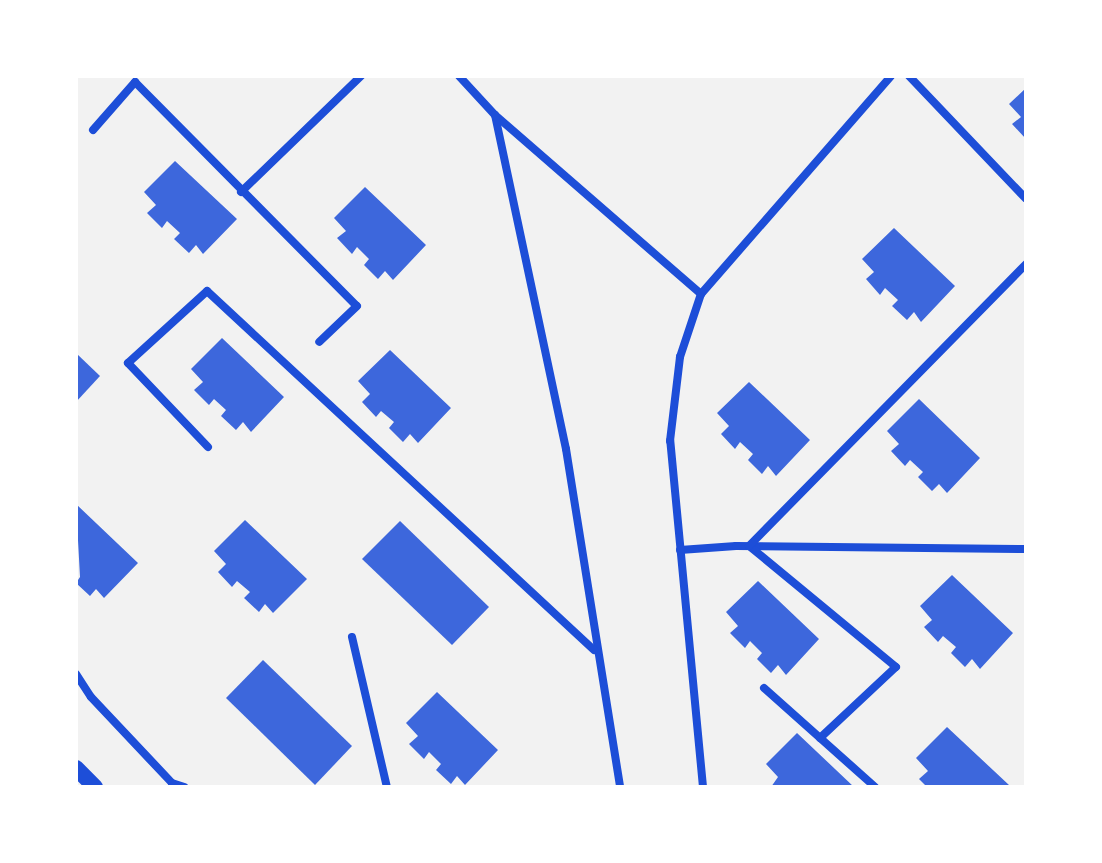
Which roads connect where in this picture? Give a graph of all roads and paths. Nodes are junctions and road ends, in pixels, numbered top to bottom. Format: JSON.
{"nodes":[{"id":1,"x":361,"y":76,"type":"edge"},
{"id":2,"x":459,"y":76,"type":"edge"},
{"id":3,"x":891,"y":76,"type":"edge"},
{"id":4,"x":909,"y":76,"type":"edge"},
{"id":5,"x":495,"y":115,"type":"junction"},
{"id":6,"x":93,"y":130,"type":"dead end"},
{"id":7,"x":241,"y":192,"type":"junction"},
{"id":8,"x":1026,"y":199,"type":"edge"},
{"id":9,"x":1026,"y":264,"type":"edge"},
{"id":10,"x":701,"y":294,"type":"junction"},
{"id":11,"x":319,"y":342,"type":"dead end"},
{"id":12,"x":208,"y":447,"type":"dead end"},
{"id":13,"x":749,"y":546,"type":"junction"},
{"id":14,"x":1026,"y":549,"type":"edge"},
{"id":15,"x":680,"y":550,"type":"junction"},
{"id":16,"x":352,"y":637,"type":"dead end"},
{"id":17,"x":594,"y":650,"type":"junction"},
{"id":18,"x":76,"y":674,"type":"edge"},
{"id":19,"x":764,"y":688,"type":"dead end"},
{"id":20,"x":820,"y":738,"type":"junction"},
{"id":21,"x":76,"y":768,"type":"edge"},
{"id":22,"x":95,"y":787,"type":"edge"},
{"id":23,"x":184,"y":787,"type":"edge"},
{"id":24,"x":387,"y":787,"type":"edge"},
{"id":25,"x":620,"y":787,"type":"edge"},
{"id":26,"x":703,"y":787,"type":"edge"},
{"id":27,"x":875,"y":787,"type":"edge"}],
"edges":[{"from":1,"to":7,"type":"street"},
{"from":2,"to":5,"type":"street"},
{"from":3,"to":10,"type":"street"},
{"from":4,"to":8,"type":"street"},
{"from":5,"to":10,"type":"street"},
{"from":5,"to":17,"type":"street"},
{"from":6,"to":7,"type":"street"},
{"from":7,"to":11,"type":"street"},
{"from":9,"to":13,"type":"street"},
{"from":10,"to":15,"type":"street"},
{"from":12,"to":17,"type":"street"},
{"from":13,"to":14,"type":"street"},
{"from":13,"to":15,"type":"street"},
{"from":13,"to":20,"type":"street"},
{"from":15,"to":26,"type":"street"},
{"from":16,"to":24,"type":"street"},
{"from":17,"to":25,"type":"street"},
{"from":18,"to":23,"type":"street"},
{"from":19,"to":20,"type":"street"},
{"from":20,"to":27,"type":"street"},
{"from":21,"to":22,"type":"main road"}]}
